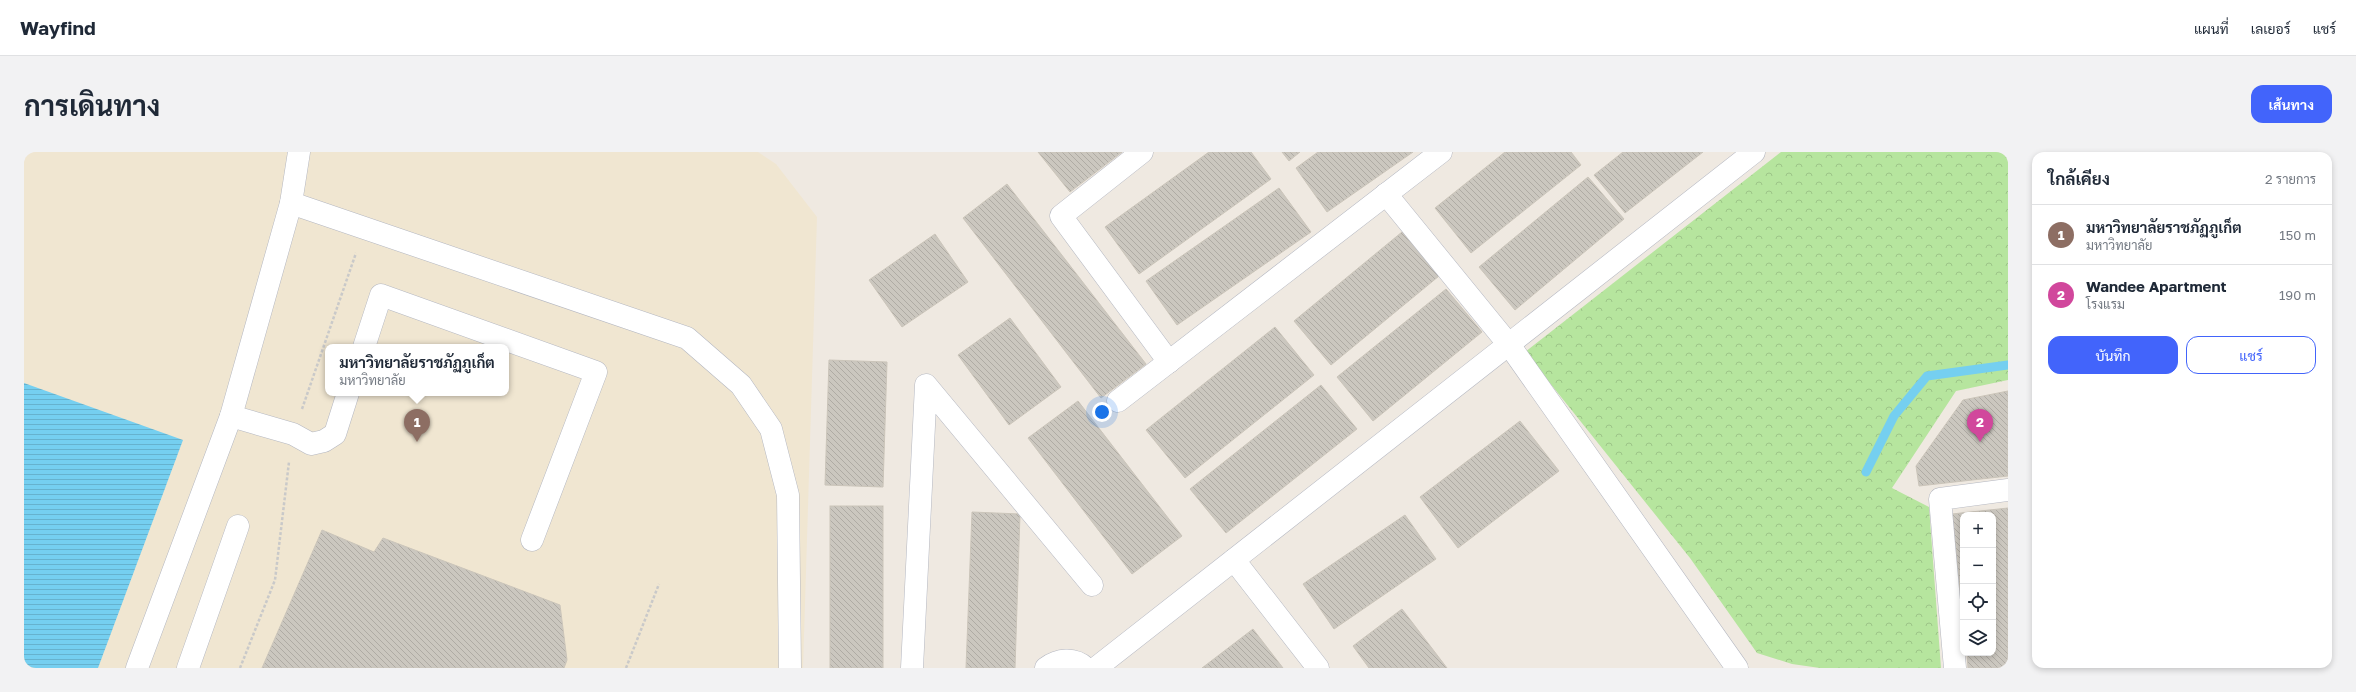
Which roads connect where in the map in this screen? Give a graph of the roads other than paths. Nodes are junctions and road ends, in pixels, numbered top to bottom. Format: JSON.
{"nodes":[{"id":1,"x":299,"y":152,"type":"edge"},
{"id":2,"x":1142,"y":152,"type":"edge"},
{"id":3,"x":1441,"y":152,"type":"edge"},
{"id":4,"x":1754,"y":152,"type":"edge"},
{"id":5,"x":1386,"y":194,"type":"junction"},
{"id":6,"x":291,"y":203,"type":"junction"},
{"id":7,"x":365,"y":344,"type":"edge"},
{"id":8,"x":1510,"y":346,"type":"junction"},
{"id":9,"x":1169,"y":362,"type":"junction"},
{"id":10,"x":347,"y":396,"type":"edge"},
{"id":11,"x":1118,"y":401,"type":"dead end"},
{"id":12,"x":231,"y":416,"type":"junction"},
{"id":13,"x":2008,"y":490,"type":"edge"},
{"id":14,"x":238,"y":526,"type":"dead end"},
{"id":15,"x":532,"y":540,"type":"dead end"},
{"id":16,"x":1234,"y":560,"type":"junction"},
{"id":17,"x":1092,"y":585,"type":"dead end"},
{"id":18,"x":136,"y":668,"type":"edge"},
{"id":19,"x":188,"y":668,"type":"edge"},
{"id":20,"x":790,"y":668,"type":"edge"},
{"id":21,"x":912,"y":668,"type":"edge"},
{"id":22,"x":1046,"y":668,"type":"edge"},
{"id":23,"x":1086,"y":668,"type":"edge"},
{"id":24,"x":1096,"y":668,"type":"edge"},
{"id":25,"x":1318,"y":668,"type":"edge"},
{"id":26,"x":1737,"y":668,"type":"edge"},
{"id":27,"x":1955,"y":668,"type":"edge"}],
"edges":[{"from":1,"to":6,"type":"street"},
{"from":2,"to":9,"type":"street"},
{"from":3,"to":5,"type":"street"},
{"from":4,"to":8,"type":"street"},
{"from":5,"to":8,"type":"street"},
{"from":5,"to":9,"type":"street"},
{"from":6,"to":12,"type":"street"},
{"from":6,"to":20,"type":"street"},
{"from":7,"to":15,"type":"street"},
{"from":8,"to":16,"type":"street"},
{"from":8,"to":26,"type":"street"},
{"from":9,"to":11,"type":"street"},
{"from":10,"to":12,"type":"street"},
{"from":12,"to":18,"type":"street"},
{"from":13,"to":27,"type":"street"},
{"from":14,"to":19,"type":"street"},
{"from":16,"to":24,"type":"street"},
{"from":16,"to":25,"type":"street"},
{"from":17,"to":21,"type":"street"},
{"from":22,"to":23,"type":"street"}]}
